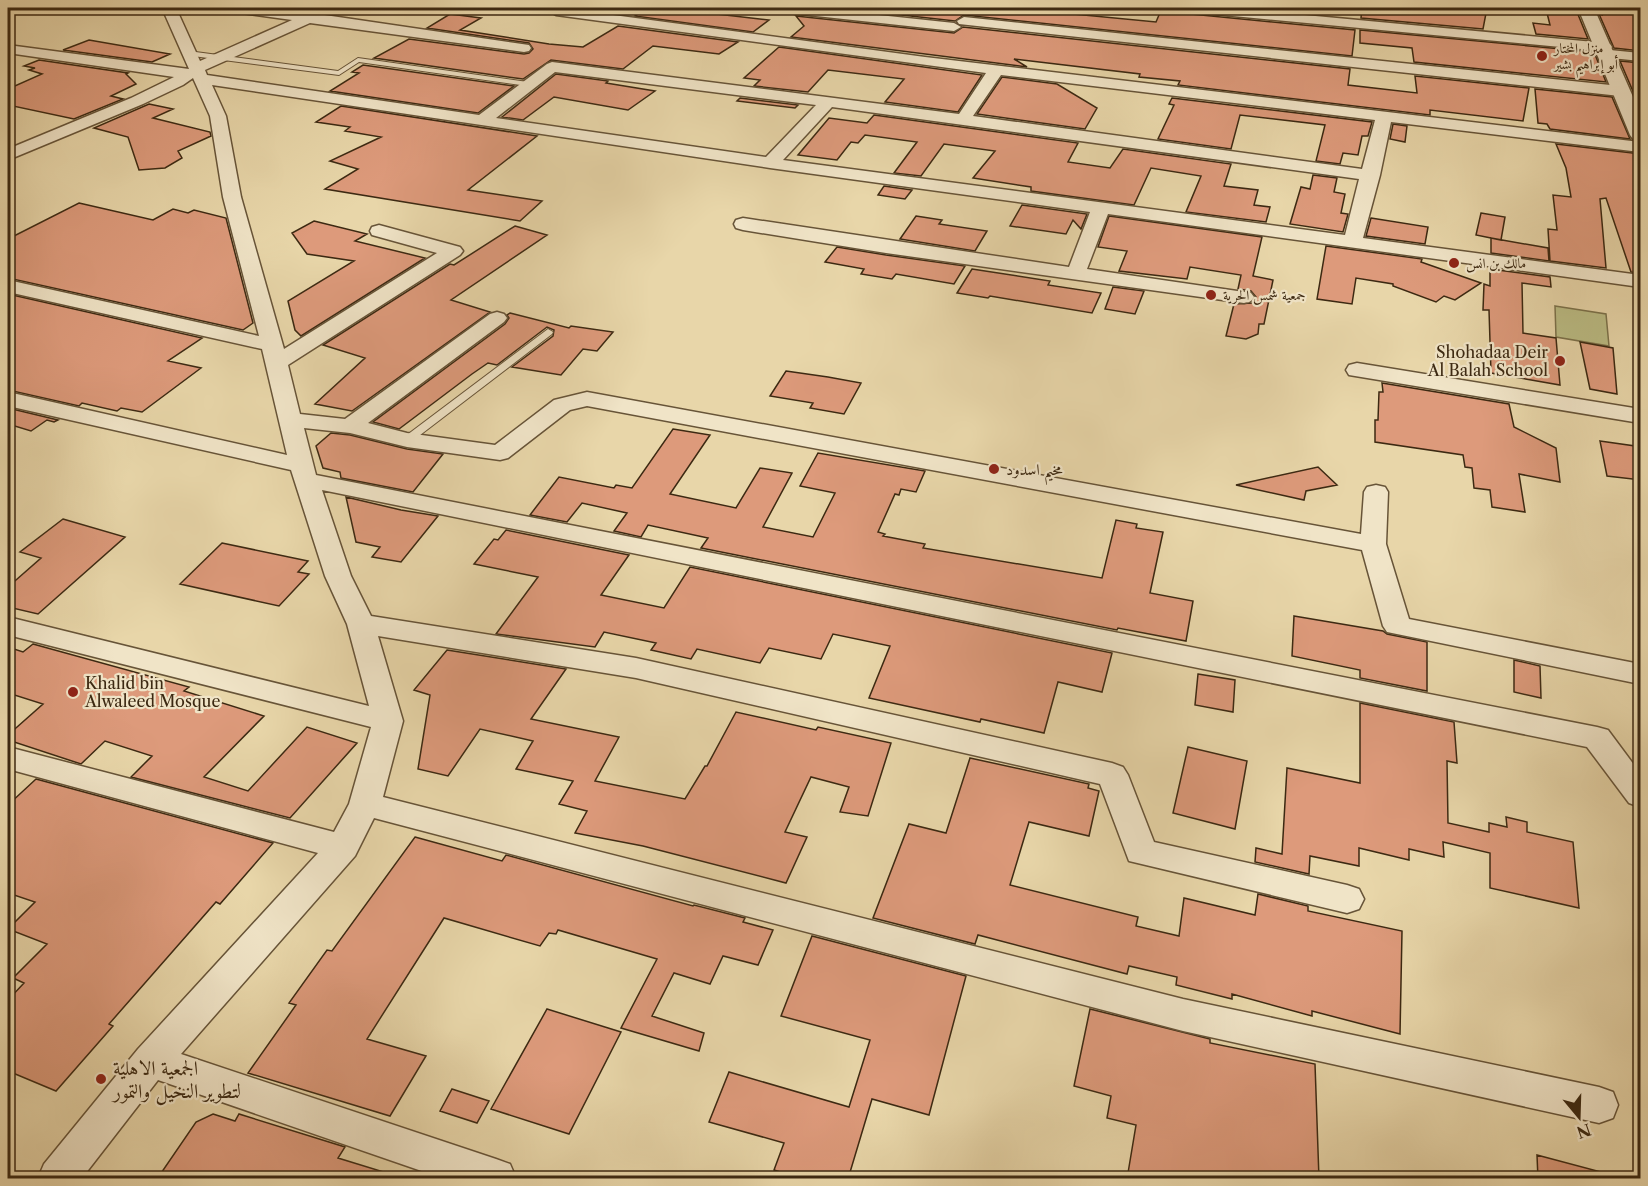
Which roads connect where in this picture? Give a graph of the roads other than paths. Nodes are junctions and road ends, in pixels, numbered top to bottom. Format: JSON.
{"nodes":[{"id":1,"x":169,"y":8,"type":"edge"},
{"id":2,"x":234,"y":8,"type":"edge"},
{"id":3,"x":337,"y":8,"type":"edge"},
{"id":4,"x":779,"y":8,"type":"edge"},
{"id":5,"x":1191,"y":8,"type":"edge"},
{"id":6,"x":1586,"y":8,"type":"edge"},
{"id":7,"x":556,"y":11,"type":"dead end"},
{"id":8,"x":311,"y":17,"type":"junction"},
{"id":9,"x":962,"y":18,"type":"edge"},
{"id":10,"x":524,"y":48,"type":"dead end"},
{"id":11,"x":8,"y":49,"type":"edge"},
{"id":12,"x":1606,"y":50,"type":"junction"},
{"id":13,"x":1641,"y":57,"type":"edge"},
{"id":14,"x":925,"y":61,"type":"junction"},
{"id":15,"x":199,"y":67,"type":"junction"},
{"id":16,"x":996,"y":70,"type":"junction"},
{"id":17,"x":528,"y":84,"type":"junction"},
{"id":18,"x":1629,"y":99,"type":"edge"},
{"id":19,"x":828,"y":102,"type":"junction"},
{"id":20,"x":1384,"y":116,"type":"junction"},
{"id":21,"x":963,"y":118,"type":"junction"},
{"id":22,"x":483,"y":120,"type":"junction"},
{"id":23,"x":1641,"y":135,"type":"edge"},
{"id":24,"x":1641,"y":147,"type":"edge"},
{"id":25,"x":8,"y":155,"type":"edge"},
{"id":26,"x":770,"y":162,"type":"junction"},
{"id":27,"x":1371,"y":175,"type":"junction"},
{"id":28,"x":1101,"y":208,"type":"junction"},
{"id":29,"x":743,"y":224,"type":"dead end"},
{"id":30,"x":379,"y":231,"type":"dead end"},
{"id":31,"x":1352,"y":243,"type":"junction"},
{"id":32,"x":1076,"y":273,"type":"junction"},
{"id":33,"x":1641,"y":281,"type":"edge"},
{"id":34,"x":8,"y":285,"type":"edge"},
{"id":35,"x":1244,"y":297,"type":"dead end"},
{"id":36,"x":497,"y":318,"type":"dead end"},
{"id":37,"x":548,"y":332,"type":"dead end"},
{"id":38,"x":274,"y":354,"type":"junction"},
{"id":39,"x":1357,"y":369,"type":"dead end"},
{"id":40,"x":8,"y":399,"type":"edge"},
{"id":41,"x":1641,"y":416,"type":"edge"},
{"id":42,"x":290,"y":420,"type":"junction"},
{"id":43,"x":350,"y":426,"type":"junction"},
{"id":44,"x":407,"y":440,"type":"junction"},
{"id":45,"x":304,"y":472,"type":"junction"},
{"id":46,"x":1376,"y":492,"type":"dead end"},
{"id":47,"x":1373,"y":544,"type":"junction"},
{"id":48,"x":361,"y":624,"type":"junction"},
{"id":49,"x":8,"y":626,"type":"edge"},
{"id":50,"x":1641,"y":674,"type":"edge"},
{"id":51,"x":388,"y":721,"type":"junction"},
{"id":52,"x":8,"y":758,"type":"edge"},
{"id":53,"x":1641,"y":795,"type":"edge"},
{"id":54,"x":365,"y":804,"type":"junction"},
{"id":55,"x":343,"y":847,"type":"junction"},
{"id":56,"x":1347,"y":899,"type":"dead end"},
{"id":57,"x":151,"y":1061,"type":"junction"},
{"id":58,"x":1599,"y":1105,"type":"dead end"},
{"id":59,"x":58,"y":1179,"type":"edge"},
{"id":60,"x":496,"y":1179,"type":"edge"}],
"edges":[{"from":1,"to":15,"type":"street"},
{"from":2,"to":8,"type":"street"},
{"from":3,"to":8,"type":"street"},
{"from":4,"to":9,"type":"street"},
{"from":5,"to":12,"type":"street"},
{"from":6,"to":12,"type":"street"},
{"from":7,"to":14,"type":"street"},
{"from":8,"to":10,"type":"street"},
{"from":8,"to":15,"type":"street"},
{"from":9,"to":14,"type":"street"},
{"from":9,"to":18,"type":"street"},
{"from":11,"to":15,"type":"street"},
{"from":12,"to":13,"type":"street"},
{"from":12,"to":18,"type":"street"},
{"from":14,"to":16,"type":"street"},
{"from":15,"to":17,"type":"lane"},
{"from":15,"to":22,"type":"street"},
{"from":15,"to":25,"type":"street"},
{"from":15,"to":38,"type":"street"},
{"from":16,"to":20,"type":"street"},
{"from":16,"to":21,"type":"street"},
{"from":17,"to":19,"type":"street"},
{"from":17,"to":22,"type":"street"},
{"from":18,"to":23,"type":"street"},
{"from":19,"to":21,"type":"street"},
{"from":19,"to":26,"type":"street"},
{"from":20,"to":24,"type":"street"},
{"from":20,"to":27,"type":"street"},
{"from":21,"to":27,"type":"street"},
{"from":22,"to":26,"type":"street"},
{"from":26,"to":28,"type":"street"},
{"from":27,"to":31,"type":"street"},
{"from":28,"to":31,"type":"street"},
{"from":28,"to":32,"type":"street"},
{"from":29,"to":32,"type":"street"},
{"from":30,"to":38,"type":"street"},
{"from":31,"to":33,"type":"street"},
{"from":32,"to":35,"type":"street"},
{"from":34,"to":38,"type":"street"},
{"from":36,"to":43,"type":"street"},
{"from":37,"to":44,"type":"lane"},
{"from":38,"to":42,"type":"street"},
{"from":39,"to":41,"type":"street"},
{"from":40,"to":45,"type":"street"},
{"from":42,"to":43,"type":"street"},
{"from":42,"to":45,"type":"street"},
{"from":43,"to":44,"type":"street"},
{"from":44,"to":47,"type":"street"},
{"from":45,"to":48,"type":"street"},
{"from":45,"to":53,"type":"street"},
{"from":46,"to":47,"type":"street"},
{"from":47,"to":50,"type":"street"},
{"from":48,"to":51,"type":"street"},
{"from":48,"to":56,"type":"street"},
{"from":49,"to":51,"type":"street"},
{"from":51,"to":54,"type":"street"},
{"from":52,"to":55,"type":"street"},
{"from":54,"to":55,"type":"street"},
{"from":54,"to":58,"type":"street"},
{"from":55,"to":57,"type":"street"},
{"from":57,"to":59,"type":"street"},
{"from":57,"to":60,"type":"street"}]}
